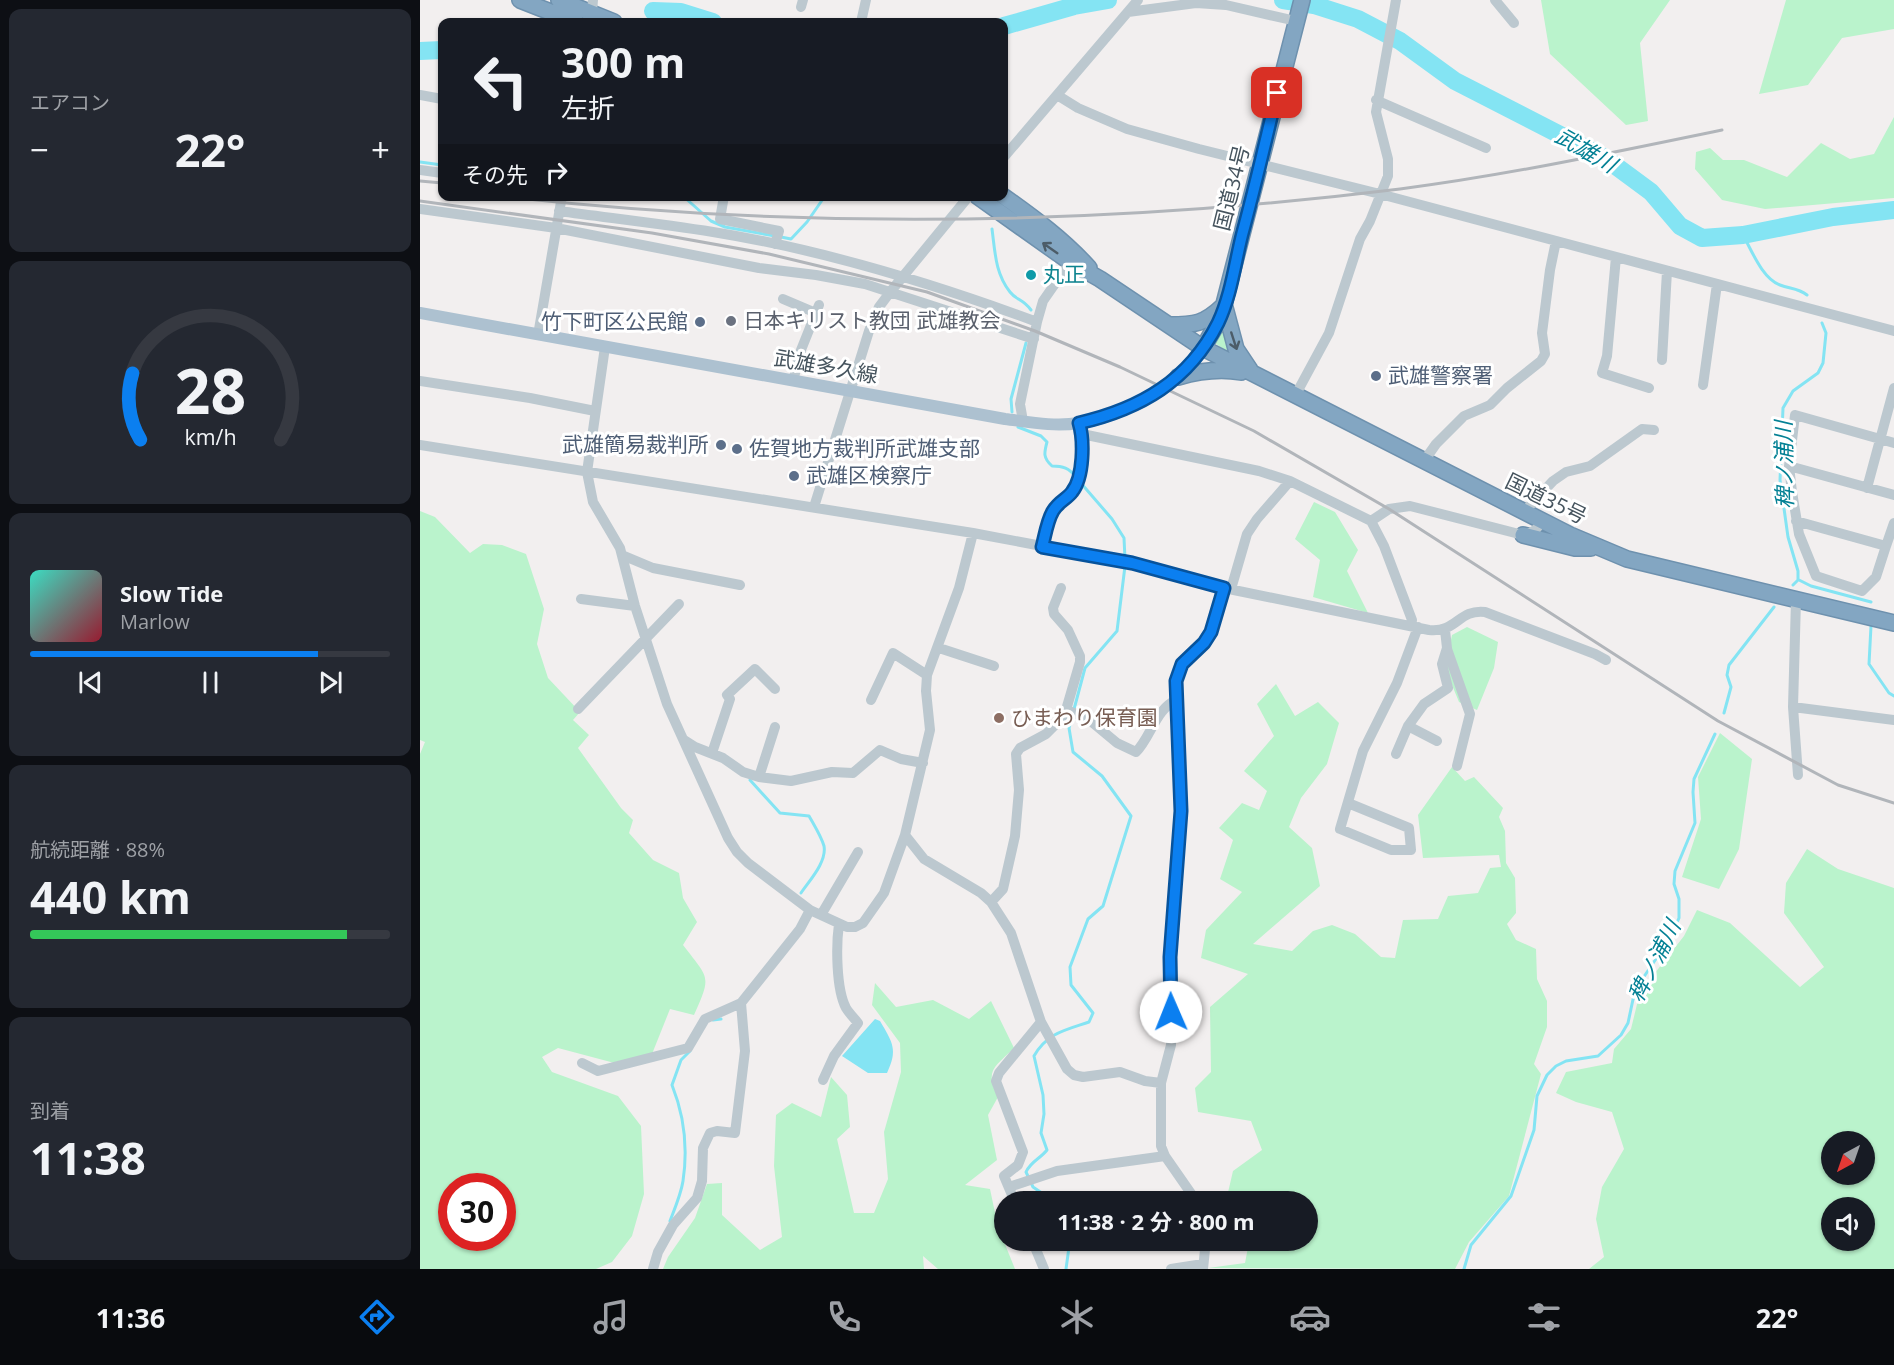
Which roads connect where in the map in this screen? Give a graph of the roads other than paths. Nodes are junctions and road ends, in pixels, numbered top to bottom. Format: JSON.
{"nodes":[{"id":1,"x":520,"y":0,"type":"edge"},
{"id":2,"x":559,"y":0,"type":"edge"},
{"id":3,"x":866,"y":0,"type":"edge"},
{"id":4,"x":1138,"y":0,"type":"edge"},
{"id":5,"x":1302,"y":0,"type":"edge"},
{"id":6,"x":1396,"y":0,"type":"edge"},
{"id":7,"x":1495,"y":0,"type":"edge"},
{"id":8,"x":592,"y":12,"type":"edge"},
{"id":9,"x":1128,"y":12,"type":"junction"},
{"id":10,"x":566,"y":18,"type":"edge"},
{"id":11,"x":862,"y":18,"type":"edge"},
{"id":12,"x":1296,"y":21,"type":"junction"},
{"id":13,"x":1514,"y":23,"type":"dead end"},
{"id":14,"x":420,"y":95,"type":"edge"},
{"id":15,"x":1057,"y":95,"type":"junction"},
{"id":16,"x":438,"y":98,"type":"edge"},
{"id":17,"x":1377,"y":100,"type":"junction"},
{"id":18,"x":1486,"y":148,"type":"dead end"},
{"id":19,"x":1008,"y":151,"type":"edge"},
{"id":20,"x":1260,"y":165,"type":"junction"},
{"id":21,"x":420,"y":170,"type":"edge"},
{"id":22,"x":438,"y":172,"type":"edge"},
{"id":23,"x":1380,"y":194,"type":"junction"},
{"id":24,"x":1008,"y":200,"type":"edge"},
{"id":25,"x":561,"y":201,"type":"edge"},
{"id":26,"x":723,"y":201,"type":"edge"},
{"id":27,"x":965,"y":201,"type":"edge"},
{"id":28,"x":985,"y":201,"type":"edge"},
{"id":29,"x":420,"y":209,"type":"edge"},
{"id":30,"x":559,"y":211,"type":"junction"},
{"id":31,"x":556,"y":228,"type":"junction"},
{"id":32,"x":1556,"y":241,"type":"junction"},
{"id":33,"x":775,"y":244,"type":"junction"},
{"id":34,"x":1073,"y":257,"type":"junction"},
{"id":35,"x":1616,"y":257,"type":"junction"},
{"id":36,"x":1667,"y":270,"type":"junction"},
{"id":37,"x":902,"y":277,"type":"junction"},
{"id":38,"x":1717,"y":284,"type":"junction"},
{"id":39,"x":891,"y":291,"type":"junction"},
{"id":40,"x":783,"y":299,"type":"dead end"},
{"id":41,"x":1224,"y":304,"type":"junction"},
{"id":42,"x":420,"y":313,"type":"edge"},
{"id":43,"x":1037,"y":322,"type":"junction"},
{"id":44,"x":1169,"y":325,"type":"junction"},
{"id":45,"x":1894,"y":331,"type":"edge"},
{"id":46,"x":538,"y":335,"type":"junction"},
{"id":47,"x":1034,"y":339,"type":"junction"},
{"id":48,"x":605,"y":347,"type":"junction"},
{"id":49,"x":1203,"y":348,"type":"junction"},
{"id":50,"x":1662,"y":360,"type":"dead end"},
{"id":51,"x":1252,"y":374,"type":"junction"},
{"id":52,"x":1178,"y":377,"type":"junction"},
{"id":53,"x":420,"y":381,"type":"edge"},
{"id":54,"x":793,"y":381,"type":"junction"},
{"id":55,"x":1703,"y":385,"type":"dead end"},
{"id":56,"x":1649,"y":388,"type":"dead end"},
{"id":57,"x":1894,"y":389,"type":"edge"},
{"id":58,"x":850,"y":392,"type":"junction"},
{"id":59,"x":1295,"y":396,"type":"junction"},
{"id":60,"x":595,"y":411,"type":"junction"},
{"id":61,"x":1023,"y":421,"type":"junction"},
{"id":62,"x":1081,"y":429,"type":"junction"},
{"id":63,"x":1654,"y":430,"type":"dead end"},
{"id":64,"x":1880,"y":439,"type":"junction"},
{"id":65,"x":1894,"y":443,"type":"edge"},
{"id":66,"x":420,"y":445,"type":"edge"},
{"id":67,"x":1424,"y":461,"type":"junction"},
{"id":68,"x":1789,"y":466,"type":"junction"},
{"id":69,"x":587,"y":472,"type":"junction"},
{"id":70,"x":1290,"y":482,"type":"junction"},
{"id":71,"x":1867,"y":488,"type":"junction"},
{"id":72,"x":1894,"y":495,"type":"edge"},
{"id":73,"x":814,"y":507,"type":"junction"},
{"id":74,"x":1524,"y":512,"type":"junction"},
{"id":75,"x":1371,"y":521,"type":"junction"},
{"id":76,"x":1541,"y":521,"type":"junction"},
{"id":77,"x":1797,"y":522,"type":"junction"},
{"id":78,"x":1894,"y":523,"type":"edge"},
{"id":79,"x":973,"y":533,"type":"junction"},
{"id":80,"x":1523,"y":535,"type":"junction"},
{"id":81,"x":1886,"y":546,"type":"junction"},
{"id":82,"x":1042,"y":547,"type":"junction"},
{"id":83,"x":1600,"y":549,"type":"junction"},
{"id":84,"x":622,"y":555,"type":"junction"},
{"id":85,"x":740,"y":585,"type":"dead end"},
{"id":86,"x":1061,"y":588,"type":"dead end"},
{"id":87,"x":1228,"y":588,"type":"junction"},
{"id":88,"x":581,"y":599,"type":"dead end"},
{"id":89,"x":1796,"y":600,"type":"junction"},
{"id":90,"x":679,"y":604,"type":"dead end"},
{"id":91,"x":635,"y":606,"type":"junction"},
{"id":92,"x":1894,"y":623,"type":"edge"},
{"id":93,"x":1414,"y":626,"type":"junction"},
{"id":94,"x":1445,"y":630,"type":"junction"},
{"id":95,"x":646,"y":639,"type":"junction"},
{"id":96,"x":939,"y":648,"type":"junction"},
{"id":97,"x":1447,"y":648,"type":"junction"},
{"id":98,"x":1606,"y":660,"type":"dead end"},
{"id":99,"x":994,"y":666,"type":"dead end"},
{"id":100,"x":927,"y":675,"type":"junction"},
{"id":101,"x":776,"y":688,"type":"dead end"},
{"id":102,"x":871,"y":700,"type":"dead end"},
{"id":103,"x":1177,"y":700,"type":"junction"},
{"id":104,"x":1793,"y":707,"type":"junction"},
{"id":105,"x":578,"y":709,"type":"dead end"},
{"id":106,"x":1066,"y":710,"type":"junction"},
{"id":107,"x":1894,"y":720,"type":"edge"},
{"id":108,"x":1408,"y":726,"type":"junction"},
{"id":109,"x":775,"y":728,"type":"dead end"},
{"id":110,"x":684,"y":740,"type":"junction"},
{"id":111,"x":1437,"y":741,"type":"dead end"},
{"id":112,"x":712,"y":753,"type":"junction"},
{"id":113,"x":1396,"y":754,"type":"dead end"},
{"id":114,"x":923,"y":763,"type":"junction"},
{"id":115,"x":1457,"y":766,"type":"dead end"},
{"id":116,"x":1798,"y":775,"type":"dead end"},
{"id":117,"x":759,"y":777,"type":"junction"},
{"id":118,"x":1348,"y":803,"type":"junction"},
{"id":119,"x":905,"y":835,"type":"junction"},
{"id":120,"x":858,"y":852,"type":"dead end"},
{"id":121,"x":991,"y":902,"type":"junction"},
{"id":122,"x":810,"y":910,"type":"junction"},
{"id":123,"x":821,"y":915,"type":"junction"},
{"id":124,"x":839,"y":924,"type":"junction"},
{"id":125,"x":741,"y":1003,"type":"junction"},
{"id":126,"x":1046,"y":1032,"type":"junction"},
{"id":127,"x":582,"y":1063,"type":"dead end"},
{"id":128,"x":823,"y":1080,"type":"dead end"},
{"id":129,"x":1161,"y":1083,"type":"junction"},
{"id":130,"x":1165,"y":1156,"type":"junction"},
{"id":131,"x":1009,"y":1187,"type":"junction"},
{"id":132,"x":1011,"y":1191,"type":"edge"},
{"id":133,"x":1189,"y":1191,"type":"edge"},
{"id":134,"x":1037,"y":1251,"type":"edge"},
{"id":135,"x":1205,"y":1251,"type":"edge"},
{"id":136,"x":1203,"y":1267,"type":"edge"},
{"id":137,"x":653,"y":1269,"type":"edge"},
{"id":138,"x":1044,"y":1269,"type":"edge"},
{"id":139,"x":1171,"y":1269,"type":"edge"}],
"edges":[{"from":1,"to":10,"type":"highway"},
{"from":2,"to":8,"type":"highway"},
{"from":3,"to":11,"type":"street"},
{"from":4,"to":9,"type":"street"},
{"from":5,"to":12,"type":"highway","name":"国道34号"},
{"from":6,"to":17,"type":"street"},
{"from":7,"to":13,"type":"street"},
{"from":9,"to":12,"type":"street"},
{"from":9,"to":15,"type":"street"},
{"from":12,"to":20,"type":"highway","name":"国道34号"},
{"from":14,"to":16,"type":"street"},
{"from":15,"to":19,"type":"street"},
{"from":15,"to":20,"type":"street"},
{"from":17,"to":18,"type":"street"},
{"from":17,"to":23,"type":"street"},
{"from":20,"to":23,"type":"street"},
{"from":20,"to":41,"type":"highway","name":"国道34号"},
{"from":21,"to":22,"type":"street"},
{"from":23,"to":32,"type":"street"},
{"from":23,"to":59,"type":"street"},
{"from":24,"to":34,"type":"highway"},
{"from":25,"to":30,"type":"street"},
{"from":26,"to":33,"type":"street"},
{"from":27,"to":37,"type":"street"},
{"from":34,"to":28,"type":"highway","one_way":true},
{"from":29,"to":31,"type":"street"},
{"from":30,"to":31,"type":"street"},
{"from":30,"to":33,"type":"street"},
{"from":31,"to":39,"type":"street"},
{"from":31,"to":46,"type":"street"},
{"from":32,"to":35,"type":"street"},
{"from":32,"to":67,"type":"street"},
{"from":33,"to":37,"type":"street"},
{"from":34,"to":43,"type":"street"},
{"from":34,"to":44,"type":"highway","name":"国道35号"},
{"from":35,"to":36,"type":"street"},
{"from":35,"to":56,"type":"street"},
{"from":36,"to":38,"type":"street"},
{"from":36,"to":50,"type":"street"},
{"from":37,"to":39,"type":"street"},
{"from":37,"to":43,"type":"street"},
{"from":38,"to":45,"type":"street"},
{"from":38,"to":55,"type":"street"},
{"from":39,"to":47,"type":"street"},
{"from":39,"to":58,"type":"street"},
{"from":40,"to":54,"type":"street"},
{"from":41,"to":44,"type":"highway"},
{"from":41,"to":49,"type":"highway","name":"国道34号"},
{"from":41,"to":51,"type":"highway","one_way":true},
{"from":42,"to":46,"type":"main road","name":"武雄多久線"},
{"from":43,"to":47,"type":"street"},
{"from":44,"to":49,"type":"highway","name":"国道35号"},
{"from":46,"to":48,"type":"main road","name":"武雄多久線"},
{"from":47,"to":61,"type":"street"},
{"from":48,"to":54,"type":"main road","name":"武雄多久線"},
{"from":48,"to":60,"type":"street"},
{"from":49,"to":51,"type":"highway","name":"国道35号"},
{"from":49,"to":52,"type":"main road","name":"武雄多久線"},
{"from":51,"to":52,"type":"highway"},
{"from":51,"to":59,"type":"highway","name":"国道35号"},
{"from":52,"to":62,"type":"main road","name":"武雄多久線"},
{"from":53,"to":60,"type":"street"},
{"from":54,"to":58,"type":"main road","name":"武雄多久線"},
{"from":57,"to":64,"type":"street"},
{"from":58,"to":61,"type":"main road","name":"武雄多久線"},
{"from":58,"to":73,"type":"street"},
{"from":59,"to":67,"type":"highway","name":"国道35号"},
{"from":60,"to":69,"type":"street"},
{"from":61,"to":62,"type":"main road","name":"武雄多久線"},
{"from":62,"to":70,"type":"street"},
{"from":62,"to":82,"type":"street"},
{"from":63,"to":74,"type":"street"},
{"from":64,"to":65,"type":"street"},
{"from":64,"to":68,"type":"street"},
{"from":64,"to":71,"type":"street"},
{"from":66,"to":69,"type":"street"},
{"from":67,"to":74,"type":"highway","name":"国道35号"},
{"from":68,"to":71,"type":"street"},
{"from":68,"to":77,"type":"street"},
{"from":69,"to":73,"type":"street"},
{"from":69,"to":84,"type":"street"},
{"from":70,"to":75,"type":"street"},
{"from":70,"to":87,"type":"street"},
{"from":71,"to":72,"type":"street"},
{"from":73,"to":79,"type":"street"},
{"from":74,"to":76,"type":"highway","name":"国道35号"},
{"from":75,"to":80,"type":"street"},
{"from":75,"to":93,"type":"street"},
{"from":76,"to":80,"type":"street"},
{"from":76,"to":83,"type":"highway","name":"国道35号"},
{"from":77,"to":81,"type":"street"},
{"from":77,"to":81,"type":"street"},
{"from":78,"to":81,"type":"street"},
{"from":79,"to":82,"type":"street"},
{"from":79,"to":96,"type":"street"},
{"from":80,"to":83,"type":"highway"},
{"from":82,"to":87,"type":"street"},
{"from":83,"to":89,"type":"highway","name":"国道35号"},
{"from":84,"to":85,"type":"street"},
{"from":84,"to":91,"type":"street"},
{"from":86,"to":106,"type":"street"},
{"from":87,"to":93,"type":"street"},
{"from":87,"to":103,"type":"street"},
{"from":88,"to":91,"type":"street"},
{"from":89,"to":92,"type":"highway","name":"国道35号"},
{"from":89,"to":104,"type":"street"},
{"from":90,"to":95,"type":"street"},
{"from":91,"to":95,"type":"street"},
{"from":93,"to":94,"type":"street"},
{"from":93,"to":118,"type":"street"},
{"from":94,"to":97,"type":"street"},
{"from":94,"to":98,"type":"street"},
{"from":95,"to":105,"type":"street"},
{"from":95,"to":110,"type":"street"},
{"from":96,"to":99,"type":"street"},
{"from":96,"to":100,"type":"street"},
{"from":97,"to":108,"type":"street"},
{"from":97,"to":115,"type":"street"},
{"from":100,"to":102,"type":"street"},
{"from":100,"to":114,"type":"street"},
{"from":101,"to":112,"type":"street"},
{"from":103,"to":106,"type":"street"},
{"from":103,"to":129,"type":"street"},
{"from":104,"to":107,"type":"street"},
{"from":104,"to":116,"type":"street"},
{"from":106,"to":121,"type":"street"},
{"from":108,"to":111,"type":"street"},
{"from":108,"to":113,"type":"street"},
{"from":109,"to":117,"type":"street"},
{"from":110,"to":112,"type":"street"},
{"from":110,"to":122,"type":"street"},
{"from":112,"to":117,"type":"street"},
{"from":114,"to":117,"type":"street"},
{"from":114,"to":119,"type":"street"},
{"from":118,"to":118,"type":"street"},
{"from":119,"to":121,"type":"street"},
{"from":119,"to":124,"type":"street"},
{"from":120,"to":123,"type":"street"},
{"from":121,"to":126,"type":"street"},
{"from":122,"to":123,"type":"street"},
{"from":122,"to":125,"type":"street"},
{"from":123,"to":124,"type":"street"},
{"from":124,"to":128,"type":"street"},
{"from":125,"to":127,"type":"street"},
{"from":125,"to":137,"type":"street"},
{"from":126,"to":129,"type":"street"},
{"from":126,"to":131,"type":"street"},
{"from":129,"to":130,"type":"street"},
{"from":130,"to":131,"type":"street"},
{"from":130,"to":133,"type":"street"},
{"from":131,"to":132,"type":"street"},
{"from":134,"to":138,"type":"street"},
{"from":135,"to":136,"type":"street"},
{"from":136,"to":139,"type":"street"}]}
